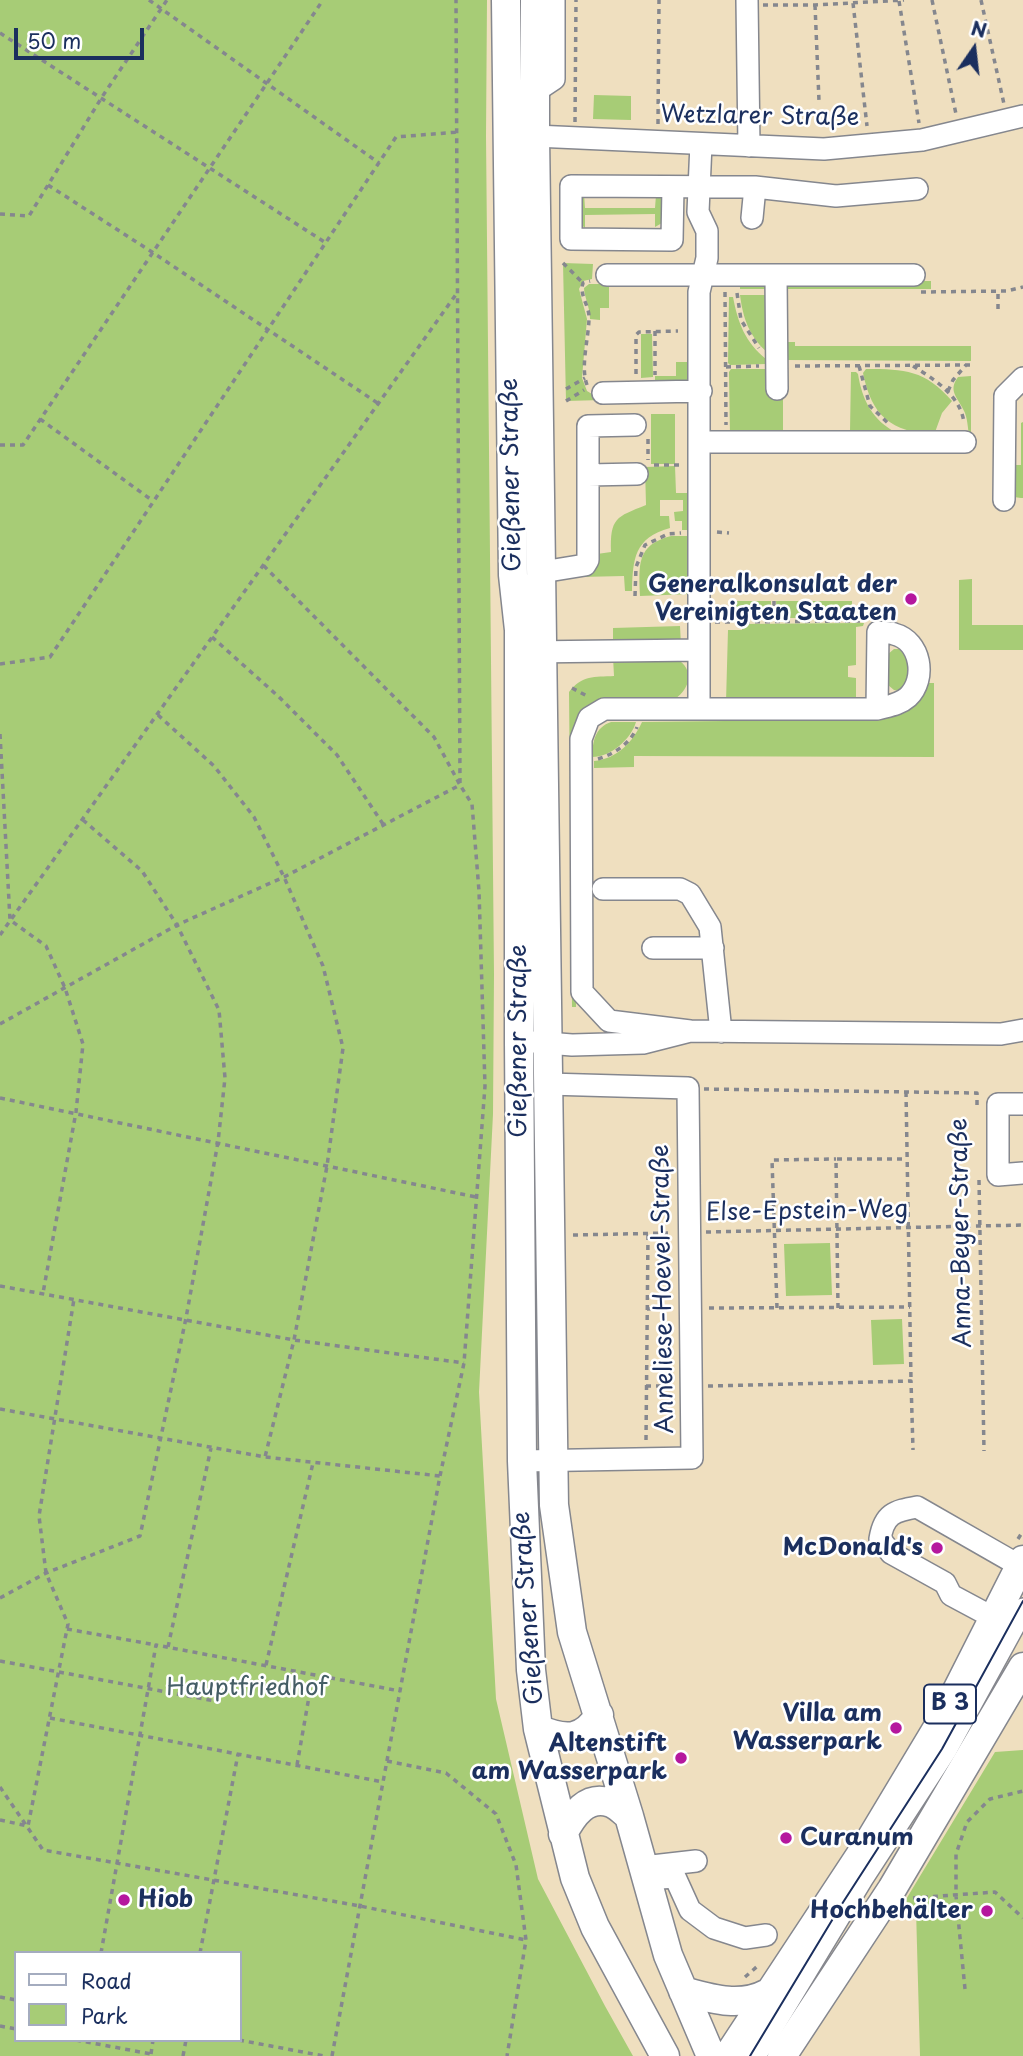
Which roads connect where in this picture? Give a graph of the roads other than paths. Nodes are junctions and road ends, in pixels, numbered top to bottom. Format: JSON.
{"nodes":[{"id":1,"x":506,"y":0,"type":"edge"},
{"id":2,"x":535,"y":0,"type":"edge"},
{"id":3,"x":554,"y":0,"type":"edge"},
{"id":4,"x":747,"y":2,"type":"edge"},
{"id":5,"x":536,"y":91,"type":"junction"},
{"id":6,"x":1015,"y":118,"type":"edge"},
{"id":7,"x":535,"y":136,"type":"junction"},
{"id":8,"x":701,"y":144,"type":"junction"},
{"id":9,"x":748,"y":146,"type":"junction"},
{"id":10,"x":673,"y":187,"type":"junction"},
{"id":11,"x":699,"y":187,"type":"junction"},
{"id":12,"x":755,"y":187,"type":"junction"},
{"id":13,"x":917,"y":189,"type":"dead end"},
{"id":14,"x":752,"y":218,"type":"dead end"},
{"id":15,"x":607,"y":275,"type":"road end"},
{"id":16,"x":914,"y":275,"type":"dead end"},
{"id":17,"x":702,"y":276,"type":"junction"},
{"id":18,"x":776,"y":276,"type":"junction"},
{"id":19,"x":1023,"y":378,"type":"edge"},
{"id":20,"x":777,"y":389,"type":"dead end"},
{"id":21,"x":596,"y":390,"type":"road end"},
{"id":22,"x":701,"y":391,"type":"junction"},
{"id":23,"x":641,"y":427,"type":"road end"},
{"id":24,"x":965,"y":436,"type":"road end"},
{"id":25,"x":700,"y":442,"type":"junction"},
{"id":26,"x":637,"y":474,"type":"dead end"},
{"id":27,"x":588,"y":475,"type":"junction"},
{"id":28,"x":1004,"y":500,"type":"dead end"},
{"id":29,"x":542,"y":572,"type":"junction"},
{"id":30,"x":699,"y":650,"type":"junction"},
{"id":31,"x":531,"y":652,"type":"junction"},
{"id":32,"x":699,"y":709,"type":"junction"},
{"id":33,"x":877,"y":709,"type":"dead end"},
{"id":34,"x":603,"y":889,"type":"dead end"},
{"id":35,"x":653,"y":948,"type":"dead end"},
{"id":36,"x":713,"y":948,"type":"junction"},
{"id":37,"x":1023,"y":1030,"type":"edge"},
{"id":38,"x":690,"y":1031,"type":"junction"},
{"id":39,"x":721,"y":1032,"type":"junction"},
{"id":40,"x":519,"y":1042,"type":"junction"},
{"id":41,"x":548,"y":1042,"type":"junction"},
{"id":42,"x":548,"y":1084,"type":"junction"},
{"id":43,"x":1023,"y":1104,"type":"edge"},
{"id":44,"x":1023,"y":1173,"type":"edge"},
{"id":45,"x":522,"y":1461,"type":"junction"},
{"id":46,"x":552,"y":1461,"type":"junction"},
{"id":47,"x":1021,"y":1563,"type":"edge"},
{"id":48,"x":1023,"y":1609,"type":"edge"},
{"id":49,"x":994,"y":1618,"type":"junction"},
{"id":50,"x":1023,"y":1667,"type":"edge"},
{"id":51,"x":599,"y":1715,"type":"junction"},
{"id":52,"x":538,"y":1729,"type":"junction"},
{"id":53,"x":629,"y":1816,"type":"junction"},
{"id":54,"x":563,"y":1834,"type":"junction"},
{"id":55,"x":696,"y":1861,"type":"dead end"},
{"id":56,"x":644,"y":1873,"type":"junction"},
{"id":57,"x":766,"y":1935,"type":"dead end"},
{"id":58,"x":683,"y":1991,"type":"junction"},
{"id":59,"x":768,"y":1993,"type":"junction"},
{"id":60,"x":665,"y":2056,"type":"edge"},
{"id":61,"x":711,"y":2056,"type":"edge"},
{"id":62,"x":728,"y":2056,"type":"edge"},
{"id":63,"x":755,"y":2056,"type":"edge"},
{"id":64,"x":782,"y":2056,"type":"edge"}],
"edges":[{"from":1,"to":31,"type":"main road","name":"Gießener Straße"},
{"from":2,"to":5,"type":"main road","name":"Gießener Straße"},
{"from":3,"to":5,"type":"street"},
{"from":4,"to":9,"type":"street"},
{"from":5,"to":7,"type":"main road","name":"Gießener Straße"},
{"from":6,"to":9,"type":"street","name":"Wetzlarer Straße"},
{"from":7,"to":8,"type":"street","name":"Wetzlarer Straße"},
{"from":7,"to":29,"type":"main road","name":"Gießener Straße"},
{"from":8,"to":9,"type":"street","name":"Wetzlarer Straße"},
{"from":8,"to":11,"type":"street"},
{"from":10,"to":10,"type":"street"},
{"from":10,"to":11,"type":"street"},
{"from":11,"to":12,"type":"street"},
{"from":11,"to":17,"type":"street"},
{"from":12,"to":13,"type":"street"},
{"from":12,"to":14,"type":"street"},
{"from":15,"to":17,"type":"street"},
{"from":16,"to":18,"type":"street"},
{"from":17,"to":18,"type":"street"},
{"from":17,"to":22,"type":"street"},
{"from":18,"to":20,"type":"street"},
{"from":19,"to":28,"type":"street"},
{"from":21,"to":22,"type":"street"},
{"from":22,"to":25,"type":"street"},
{"from":23,"to":27,"type":"street"},
{"from":24,"to":25,"type":"street"},
{"from":25,"to":30,"type":"street"},
{"from":26,"to":27,"type":"street"},
{"from":27,"to":29,"type":"street"},
{"from":29,"to":31,"type":"main road","name":"Gießener Straße"},
{"from":30,"to":31,"type":"street"},
{"from":30,"to":32,"type":"street"},
{"from":31,"to":40,"type":"main road","name":"Gießener Straße"},
{"from":31,"to":41,"type":"main road","name":"Gießener Straße"},
{"from":32,"to":33,"type":"street"},
{"from":32,"to":38,"type":"street"},
{"from":34,"to":36,"type":"street"},
{"from":35,"to":36,"type":"street"},
{"from":36,"to":39,"type":"street"},
{"from":37,"to":39,"type":"street"},
{"from":38,"to":39,"type":"street"},
{"from":38,"to":41,"type":"street"},
{"from":40,"to":41,"type":"street"},
{"from":40,"to":45,"type":"main road","name":"Gießener Straße"},
{"from":41,"to":42,"type":"main road","name":"Gießener Straße"},
{"from":42,"to":46,"type":"main road","name":"Gießener Straße"},
{"from":42,"to":46,"type":"street","name":"Anneliese-Hoevel-Straße"},
{"from":43,"to":44,"type":"street"},
{"from":45,"to":46,"type":"street","name":"Anneliese-Hoevel-Straße"},
{"from":45,"to":52,"type":"main road","name":"Gießener Straße"},
{"from":46,"to":51,"type":"main road","name":"Gießener Straße"},
{"from":47,"to":49,"type":"main road","number":"B 3"},
{"from":47,"to":49,"type":"street"},
{"from":48,"to":63,"type":"street"},
{"from":49,"to":59,"type":"main road","number":"B 3"},
{"from":50,"to":64,"type":"main road","number":"B 3"},
{"from":51,"to":52,"type":"main road"},
{"from":51,"to":53,"type":"main road","name":"Gießener Straße"},
{"from":52,"to":54,"type":"main road","name":"Gießener Straße"},
{"from":53,"to":54,"type":"main road"},
{"from":53,"to":56,"type":"main road","name":"Gießener Straße"},
{"from":54,"to":60,"type":"main road","name":"Gießener Straße"},
{"from":55,"to":56,"type":"street"},
{"from":56,"to":57,"type":"street"},
{"from":56,"to":58,"type":"main road","name":"Gießener Straße"},
{"from":58,"to":59,"type":"main road"},
{"from":58,"to":61,"type":"main road","name":"Gießener Straße"},
{"from":59,"to":62,"type":"main road","number":"B 3"}]}
